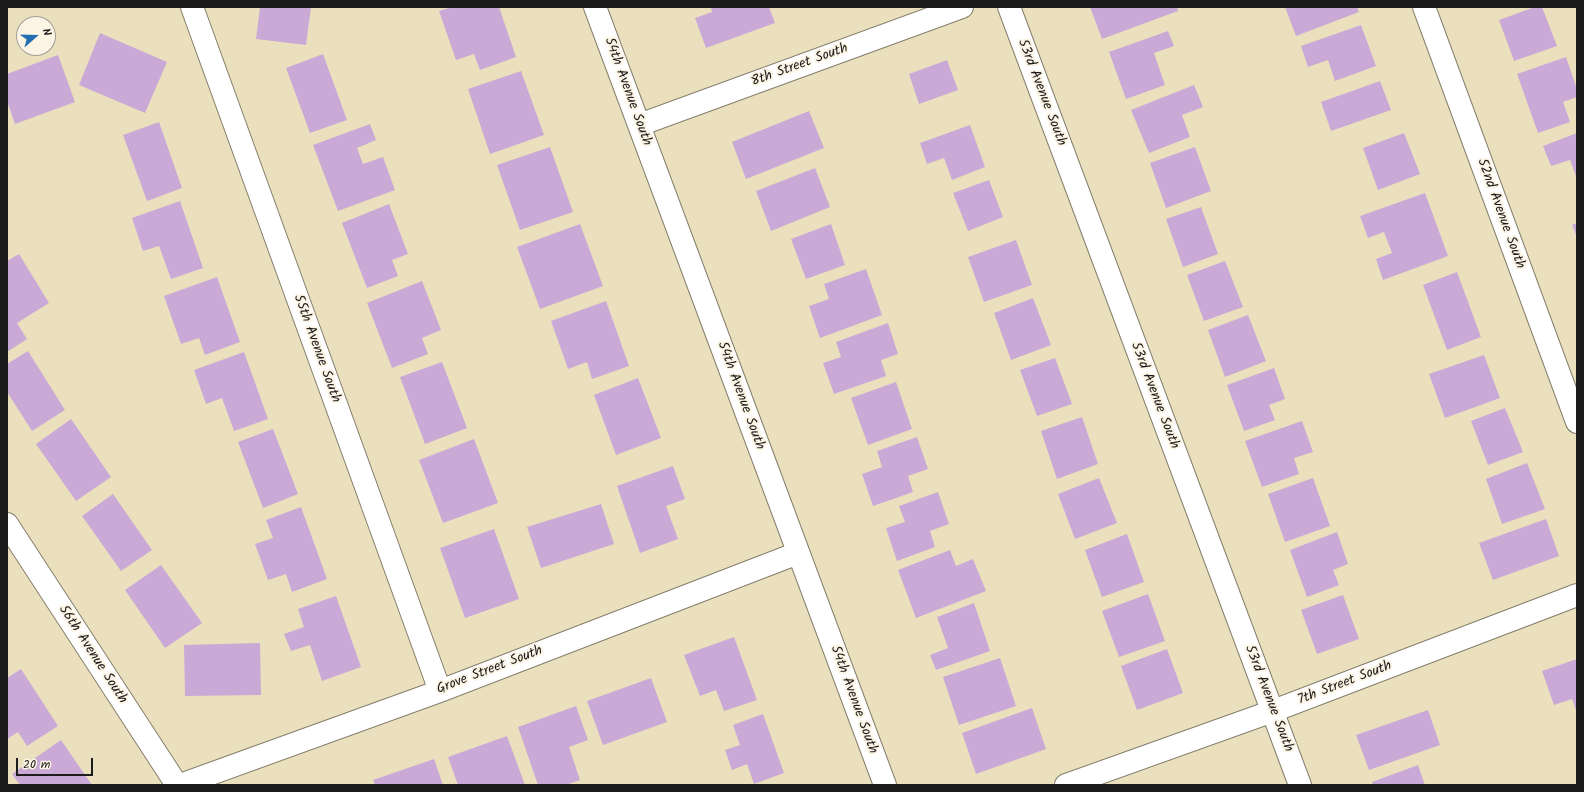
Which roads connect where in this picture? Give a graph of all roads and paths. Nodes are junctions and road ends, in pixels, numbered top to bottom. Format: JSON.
{"nodes":[{"id":1,"x":192,"y":7,"type":"edge"},
{"id":2,"x":596,"y":7,"type":"edge"},
{"id":3,"x":962,"y":7,"type":"edge"},
{"id":4,"x":1009,"y":7,"type":"edge"},
{"id":5,"x":1424,"y":7,"type":"edge"},
{"id":6,"x":639,"y":125,"type":"junction"},
{"id":7,"x":1577,"y":422,"type":"edge"},
{"id":8,"x":7,"y":524,"type":"edge"},
{"id":9,"x":798,"y":553,"type":"junction"},
{"id":10,"x":1577,"y":595,"type":"edge"},
{"id":11,"x":440,"y":691,"type":"junction"},
{"id":12,"x":1272,"y":711,"type":"junction"},
{"id":13,"x":178,"y":785,"type":"edge"},
{"id":14,"x":885,"y":785,"type":"edge"},
{"id":15,"x":1066,"y":785,"type":"edge"},
{"id":16,"x":1300,"y":785,"type":"edge"}],
"edges":[{"from":1,"to":11,"type":"street","name":"55th Avenue South"},
{"from":2,"to":6,"type":"street","name":"54th Avenue South"},
{"from":3,"to":6,"type":"street","name":"8th Street South"},
{"from":4,"to":12,"type":"street","name":"53rd Avenue South"},
{"from":5,"to":7,"type":"street","name":"52nd Avenue South"},
{"from":6,"to":9,"type":"street","name":"54th Avenue South"},
{"from":8,"to":13,"type":"street","name":"56th Avenue South"},
{"from":9,"to":11,"type":"street","name":"Grove Street South"},
{"from":9,"to":14,"type":"street","name":"54th Avenue South"},
{"from":10,"to":12,"type":"street","name":"7th Street South"},
{"from":11,"to":13,"type":"street","name":"Grove Street South"},
{"from":12,"to":15,"type":"street","name":"7th Street South"},
{"from":12,"to":16,"type":"street","name":"53rd Avenue South"}]}
